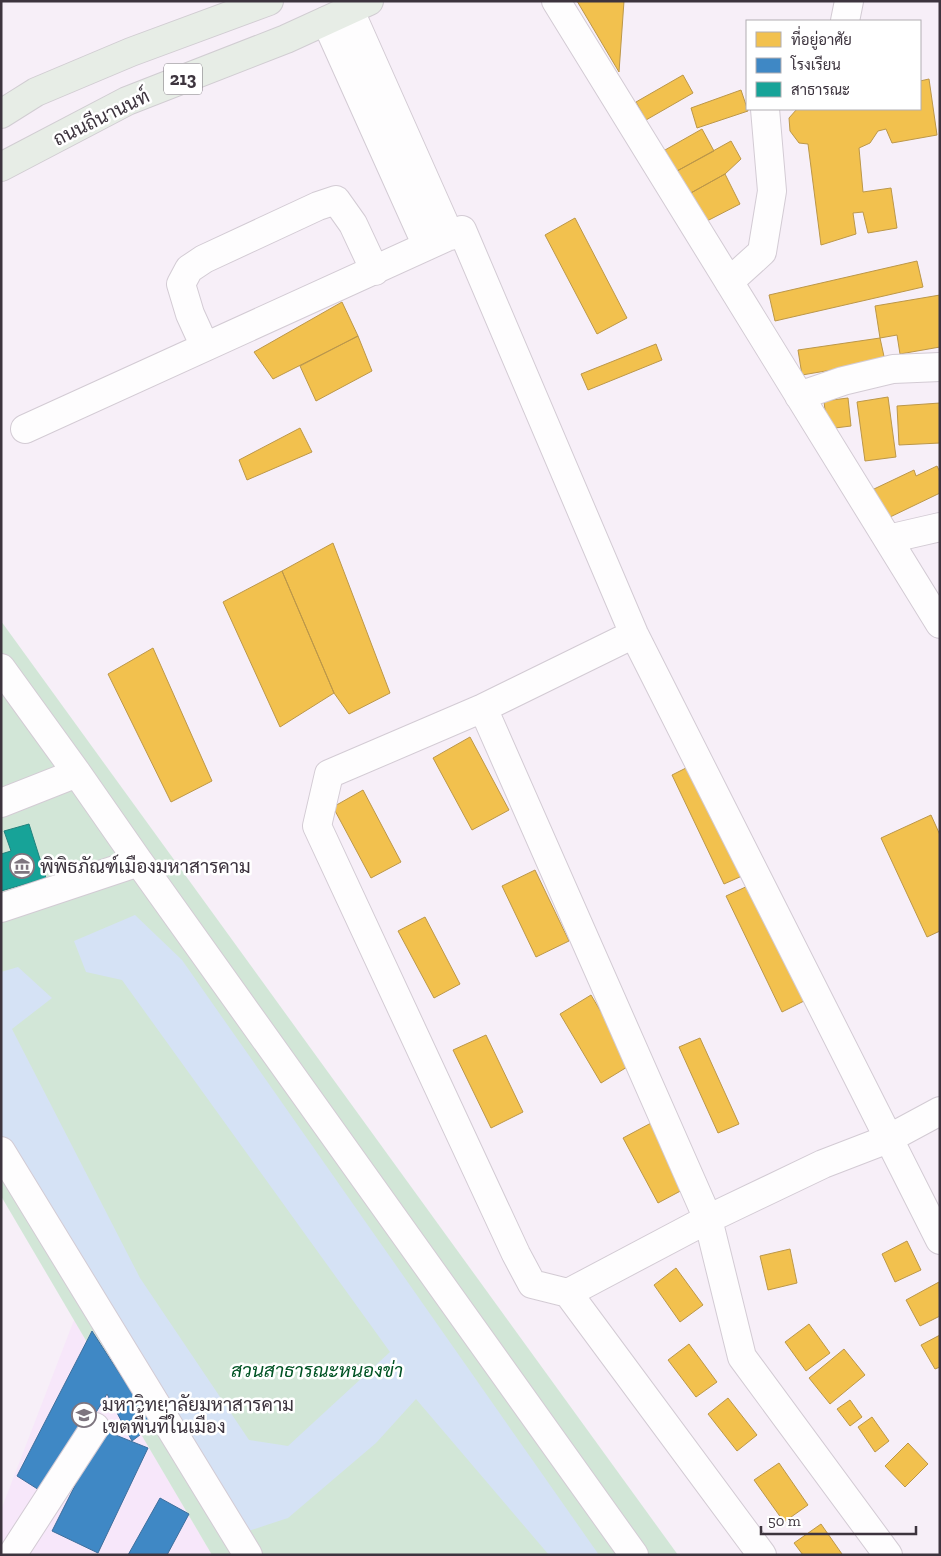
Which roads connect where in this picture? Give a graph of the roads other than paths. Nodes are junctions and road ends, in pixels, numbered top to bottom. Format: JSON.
{"nodes":[{"id":1,"x":270,"y":1,"type":"edge"},
{"id":2,"x":556,"y":1,"type":"edge"},
{"id":3,"x":849,"y":1,"type":"edge"},
{"id":4,"x":348,"y":11,"type":"edge"},
{"id":5,"x":845,"y":20,"type":"edge"},
{"id":6,"x":286,"y":38,"type":"junction"},
{"id":7,"x":765,"y":110,"type":"edge"},
{"id":8,"x":1,"y":114,"type":"edge"},
{"id":9,"x":1,"y":166,"type":"edge"},
{"id":10,"x":438,"y":241,"type":"junction"},
{"id":11,"x":375,"y":270,"type":"junction"},
{"id":12,"x":729,"y":282,"type":"junction"},
{"id":13,"x":205,"y":347,"type":"junction"},
{"id":14,"x":940,"y":367,"type":"edge"},
{"id":15,"x":799,"y":396,"type":"junction"},
{"id":16,"x":25,"y":429,"type":"dead end"},
{"id":17,"x":940,"y":527,"type":"edge"},
{"id":18,"x":888,"y":539,"type":"junction"},
{"id":19,"x":940,"y":624,"type":"edge"},
{"id":20,"x":634,"y":634,"type":"junction"},
{"id":21,"x":1,"y":668,"type":"edge"},
{"id":22,"x":483,"y":708,"type":"junction"},
{"id":23,"x":77,"y":773,"type":"junction"},
{"id":24,"x":1,"y":803,"type":"edge"},
{"id":25,"x":139,"y":862,"type":"junction"},
{"id":26,"x":1,"y":908,"type":"edge"},
{"id":27,"x":940,"y":1111,"type":"edge"},
{"id":28,"x":888,"y":1139,"type":"junction"},
{"id":29,"x":1,"y":1151,"type":"edge"},
{"id":30,"x":708,"y":1220,"type":"junction"},
{"id":31,"x":938,"y":1232,"type":"edge"},
{"id":32,"x":568,"y":1294,"type":"junction"},
{"id":33,"x":95,"y":1427,"type":"dead end"},
{"id":34,"x":12,"y":1555,"type":"edge"},
{"id":35,"x":248,"y":1555,"type":"edge"},
{"id":36,"x":634,"y":1555,"type":"edge"},
{"id":37,"x":762,"y":1555,"type":"edge"},
{"id":38,"x":888,"y":1555,"type":"edge"}],
"edges":[{"from":1,"to":6,"type":"main road"},
{"from":1,"to":8,"type":"main road","number":"213"},
{"from":2,"to":12,"type":"street"},
{"from":3,"to":5,"type":"street"},
{"from":4,"to":6,"type":"main road","name":"ถนนถีนานนท์","number":"213"},
{"from":4,"to":10,"type":"street"},
{"from":6,"to":9,"type":"main road","name":"ถนนถีนานนท์","number":"213"},
{"from":7,"to":12,"type":"street"},
{"from":10,"to":11,"type":"street"},
{"from":10,"to":20,"type":"street"},
{"from":11,"to":13,"type":"street"},
{"from":11,"to":13,"type":"street"},
{"from":12,"to":15,"type":"street"},
{"from":13,"to":16,"type":"street"},
{"from":14,"to":15,"type":"street"},
{"from":15,"to":18,"type":"street"},
{"from":17,"to":18,"type":"street"},
{"from":18,"to":19,"type":"street"},
{"from":20,"to":22,"type":"street"},
{"from":20,"to":28,"type":"street"},
{"from":21,"to":23,"type":"street"},
{"from":22,"to":30,"type":"street"},
{"from":22,"to":32,"type":"street"},
{"from":23,"to":24,"type":"street"},
{"from":23,"to":25,"type":"street"},
{"from":25,"to":26,"type":"street"},
{"from":25,"to":36,"type":"street"},
{"from":27,"to":28,"type":"street"},
{"from":28,"to":30,"type":"street"},
{"from":28,"to":31,"type":"street"},
{"from":29,"to":35,"type":"street"},
{"from":30,"to":32,"type":"street"},
{"from":30,"to":38,"type":"street"},
{"from":32,"to":37,"type":"street"},
{"from":33,"to":34,"type":"street"}]}
